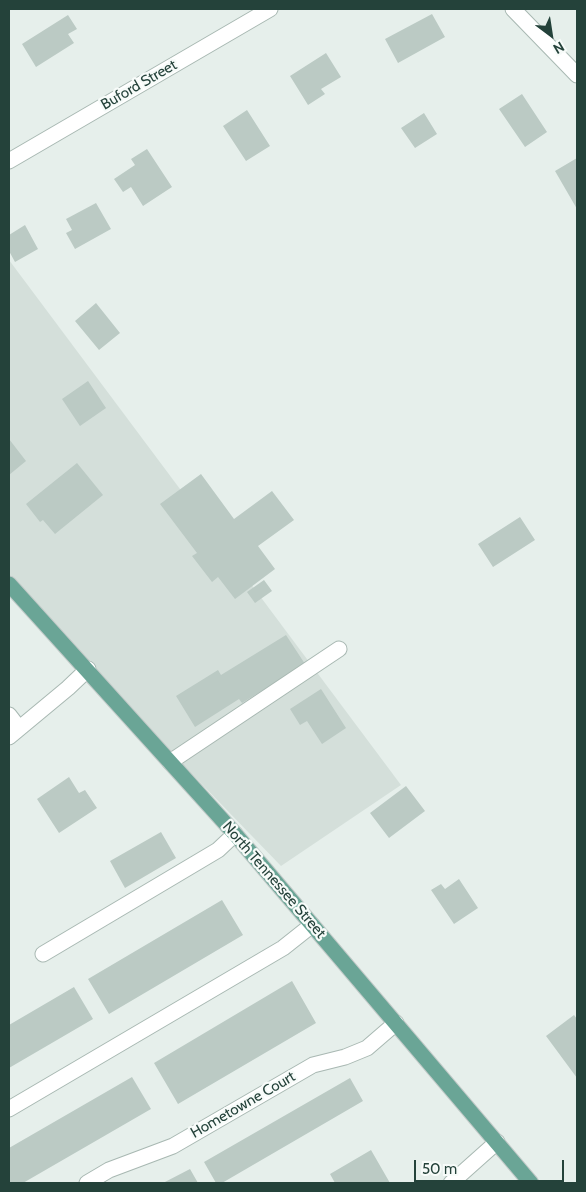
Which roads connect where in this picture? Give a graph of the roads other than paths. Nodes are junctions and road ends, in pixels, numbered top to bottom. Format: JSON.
{"nodes":[{"id":1,"x":270,"y":9,"type":"edge"},
{"id":2,"x":514,"y":9,"type":"edge"},
{"id":3,"x":577,"y":75,"type":"edge"},
{"id":4,"x":9,"y":161,"type":"edge"},
{"id":5,"x":9,"y":584,"type":"edge"},
{"id":6,"x":339,"y":649,"type":"dead end"},
{"id":7,"x":88,"y":670,"type":"junction"},
{"id":8,"x":9,"y":715,"type":"edge"},
{"id":9,"x":14,"y":732,"type":"edge"},
{"id":10,"x":170,"y":762,"type":"junction"},
{"id":11,"x":235,"y":834,"type":"junction"},
{"id":12,"x":312,"y":925,"type":"junction"},
{"id":13,"x":44,"y":954,"type":"dead end"},
{"id":14,"x":396,"y":1024,"type":"junction"},
{"id":15,"x":9,"y":1109,"type":"edge"},
{"id":16,"x":497,"y":1142,"type":"junction"},
{"id":17,"x":87,"y":1183,"type":"edge"},
{"id":18,"x":452,"y":1183,"type":"edge"},
{"id":19,"x":532,"y":1183,"type":"edge"}],
"edges":[{"from":1,"to":4,"type":"street","name":"Buford Street"},
{"from":2,"to":3,"type":"street"},
{"from":5,"to":7,"type":"main road","name":"North Tennessee Street"},
{"from":6,"to":10,"type":"street"},
{"from":7,"to":9,"type":"street"},
{"from":7,"to":10,"type":"main road","name":"North Tennessee Street"},
{"from":8,"to":9,"type":"street"},
{"from":10,"to":11,"type":"main road","name":"North Tennessee Street"},
{"from":11,"to":12,"type":"main road","name":"North Tennessee Street"},
{"from":11,"to":13,"type":"street"},
{"from":12,"to":14,"type":"main road","name":"North Tennessee Street"},
{"from":12,"to":15,"type":"street"},
{"from":14,"to":16,"type":"main road","name":"North Tennessee Street"},
{"from":14,"to":17,"type":"street","name":"Hometowne Court"},
{"from":16,"to":18,"type":"street"},
{"from":16,"to":19,"type":"main road","name":"North Tennessee Street"}]}
